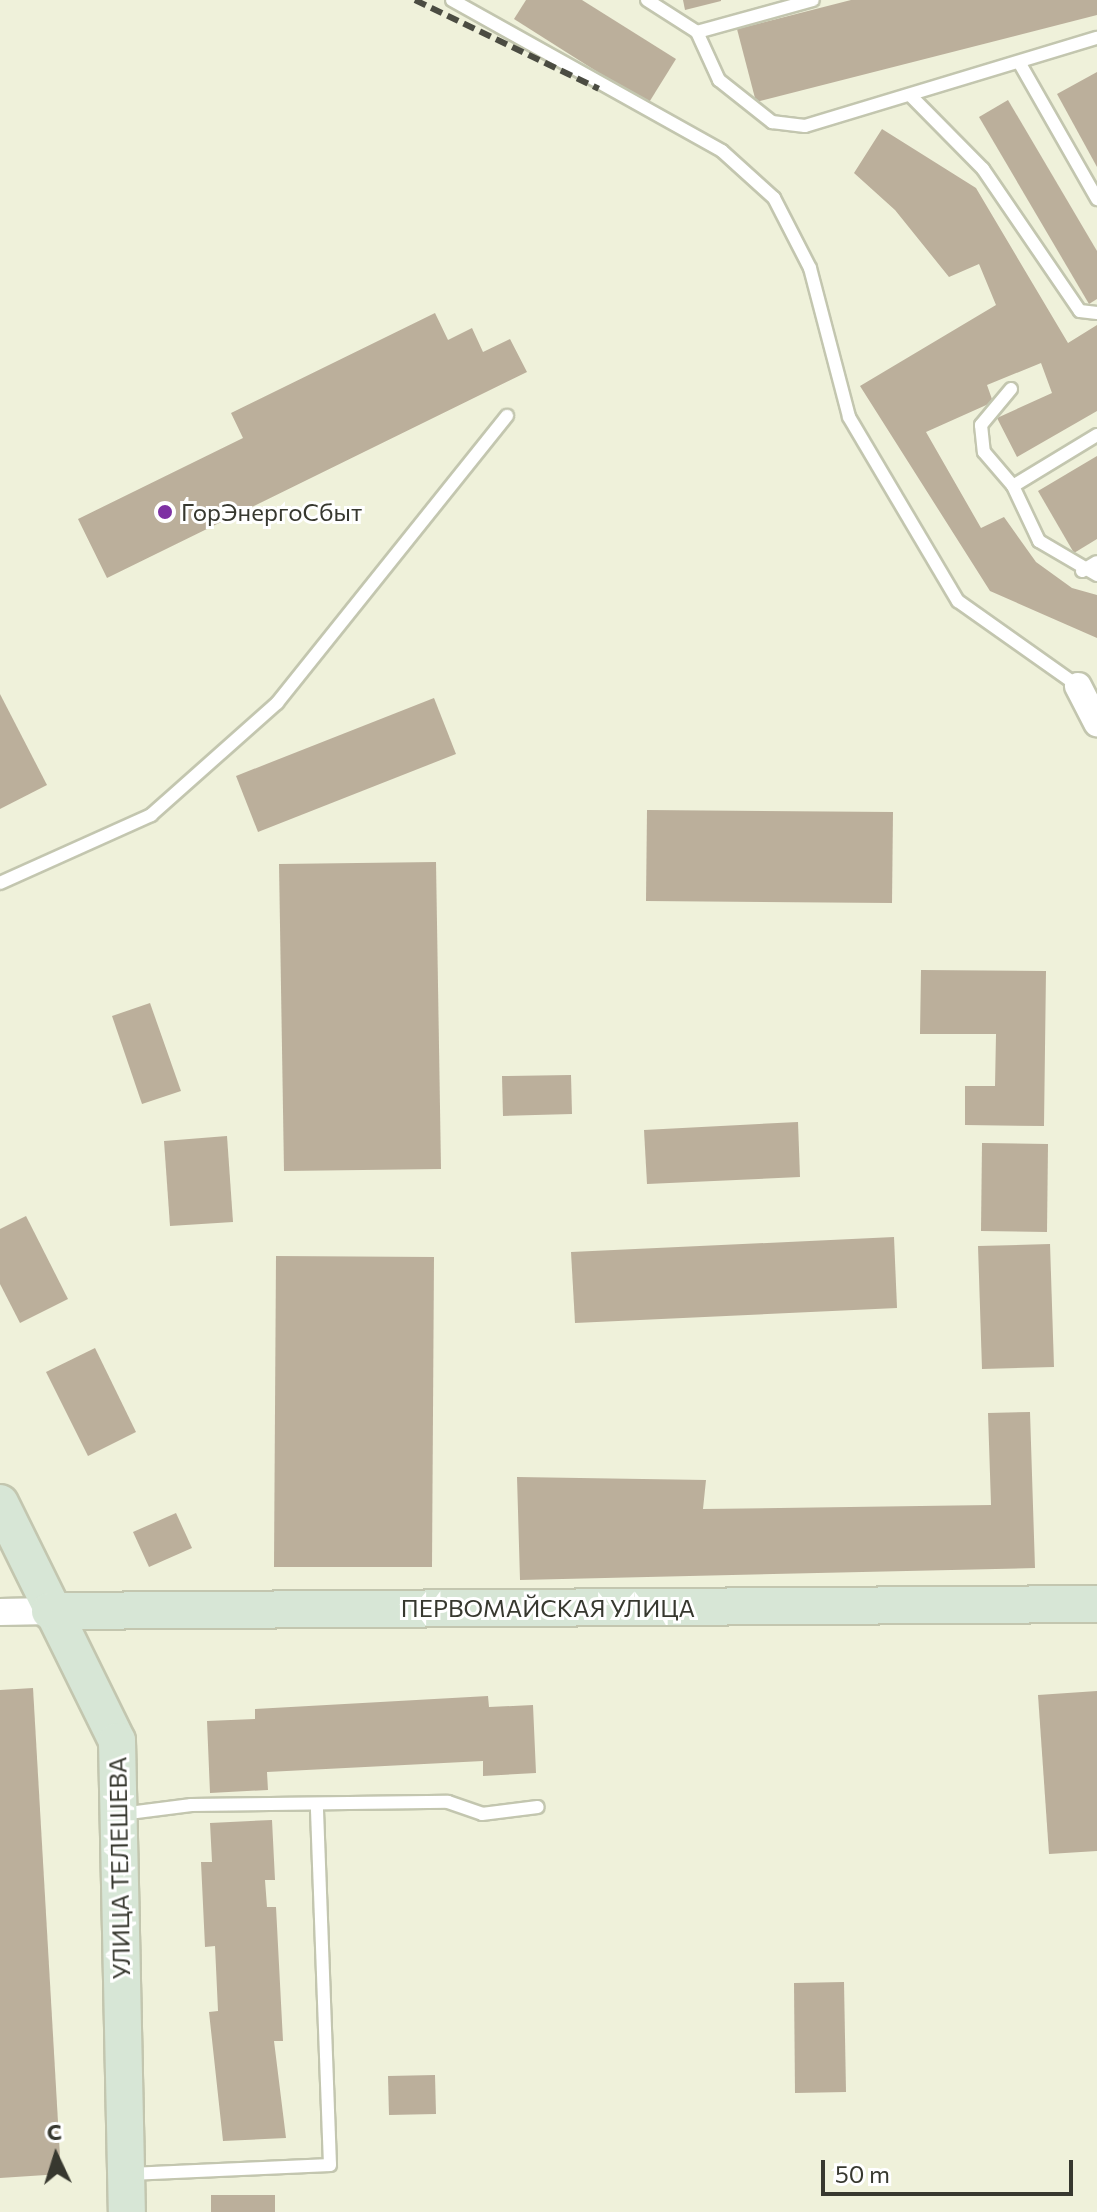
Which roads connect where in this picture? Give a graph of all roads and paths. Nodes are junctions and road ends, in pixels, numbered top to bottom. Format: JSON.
{"nodes":[{"id":1,"x":452,"y":0,"type":"edge"},
{"id":2,"x":647,"y":0,"type":"edge"},
{"id":3,"x":813,"y":0,"type":"edge"},
{"id":4,"x":697,"y":32,"type":"junction"},
{"id":5,"x":1097,"y":38,"type":"edge"},
{"id":6,"x":1019,"y":62,"type":"junction"},
{"id":7,"x":910,"y":95,"type":"junction"},
{"id":8,"x":1097,"y":199,"type":"edge"},
{"id":9,"x":1097,"y":313,"type":"edge"},
{"id":10,"x":1011,"y":389,"type":"dead end"},
{"id":11,"x":507,"y":416,"type":"dead end"},
{"id":12,"x":1097,"y":435,"type":"edge"},
{"id":13,"x":1013,"y":486,"type":"junction"},
{"id":14,"x":1097,"y":562,"type":"edge"},
{"id":15,"x":1082,"y":571,"type":"junction"},
{"id":16,"x":1097,"y":575,"type":"edge"},
{"id":17,"x":1078,"y":686,"type":"joint"},
{"id":18,"x":1097,"y":723,"type":"edge"},
{"id":19,"x":0,"y":883,"type":"edge"},
{"id":20,"x":0,"y":1503,"type":"edge"},
{"id":21,"x":1097,"y":1604,"type":"edge"},
{"id":22,"x":50,"y":1611,"type":"junction"},
{"id":23,"x":0,"y":1612,"type":"edge"},
{"id":24,"x":317,"y":1804,"type":"junction"},
{"id":25,"x":538,"y":1807,"type":"dead end"},
{"id":26,"x":118,"y":1815,"type":"junction"},
{"id":27,"x":126,"y":2174,"type":"junction"},
{"id":28,"x":127,"y":2212,"type":"edge"}],
"edges":[{"from":1,"to":17,"type":"lane"},
{"from":2,"to":4,"type":"lane"},
{"from":3,"to":4,"type":"lane"},
{"from":4,"to":7,"type":"lane"},
{"from":5,"to":6,"type":"lane"},
{"from":6,"to":7,"type":"lane"},
{"from":6,"to":8,"type":"lane"},
{"from":7,"to":9,"type":"lane"},
{"from":10,"to":13,"type":"lane"},
{"from":11,"to":19,"type":"lane"},
{"from":12,"to":13,"type":"lane"},
{"from":13,"to":15,"type":"lane"},
{"from":14,"to":15,"type":"lane"},
{"from":15,"to":16,"type":"lane"},
{"from":17,"to":18,"type":"street"},
{"from":20,"to":22,"type":"street","name":"УЛИЦА ТЕЛЕШЕВА"},
{"from":21,"to":22,"type":"street","name":"ПЕРВОМАЙСКАЯ УЛИЦА"},
{"from":22,"to":23,"type":"street","name":"ПЕРВОМАЙСКАЯ УЛИЦА"},
{"from":22,"to":26,"type":"street","name":"УЛИЦА ТЕЛЕШЕВА"},
{"from":24,"to":25,"type":"lane"},
{"from":24,"to":26,"type":"lane"},
{"from":24,"to":27,"type":"lane"},
{"from":26,"to":27,"type":"street","name":"УЛИЦА ТЕЛЕШЕВА"},
{"from":27,"to":28,"type":"street","name":"УЛИЦА ТЕЛЕШЕВА"}]}
